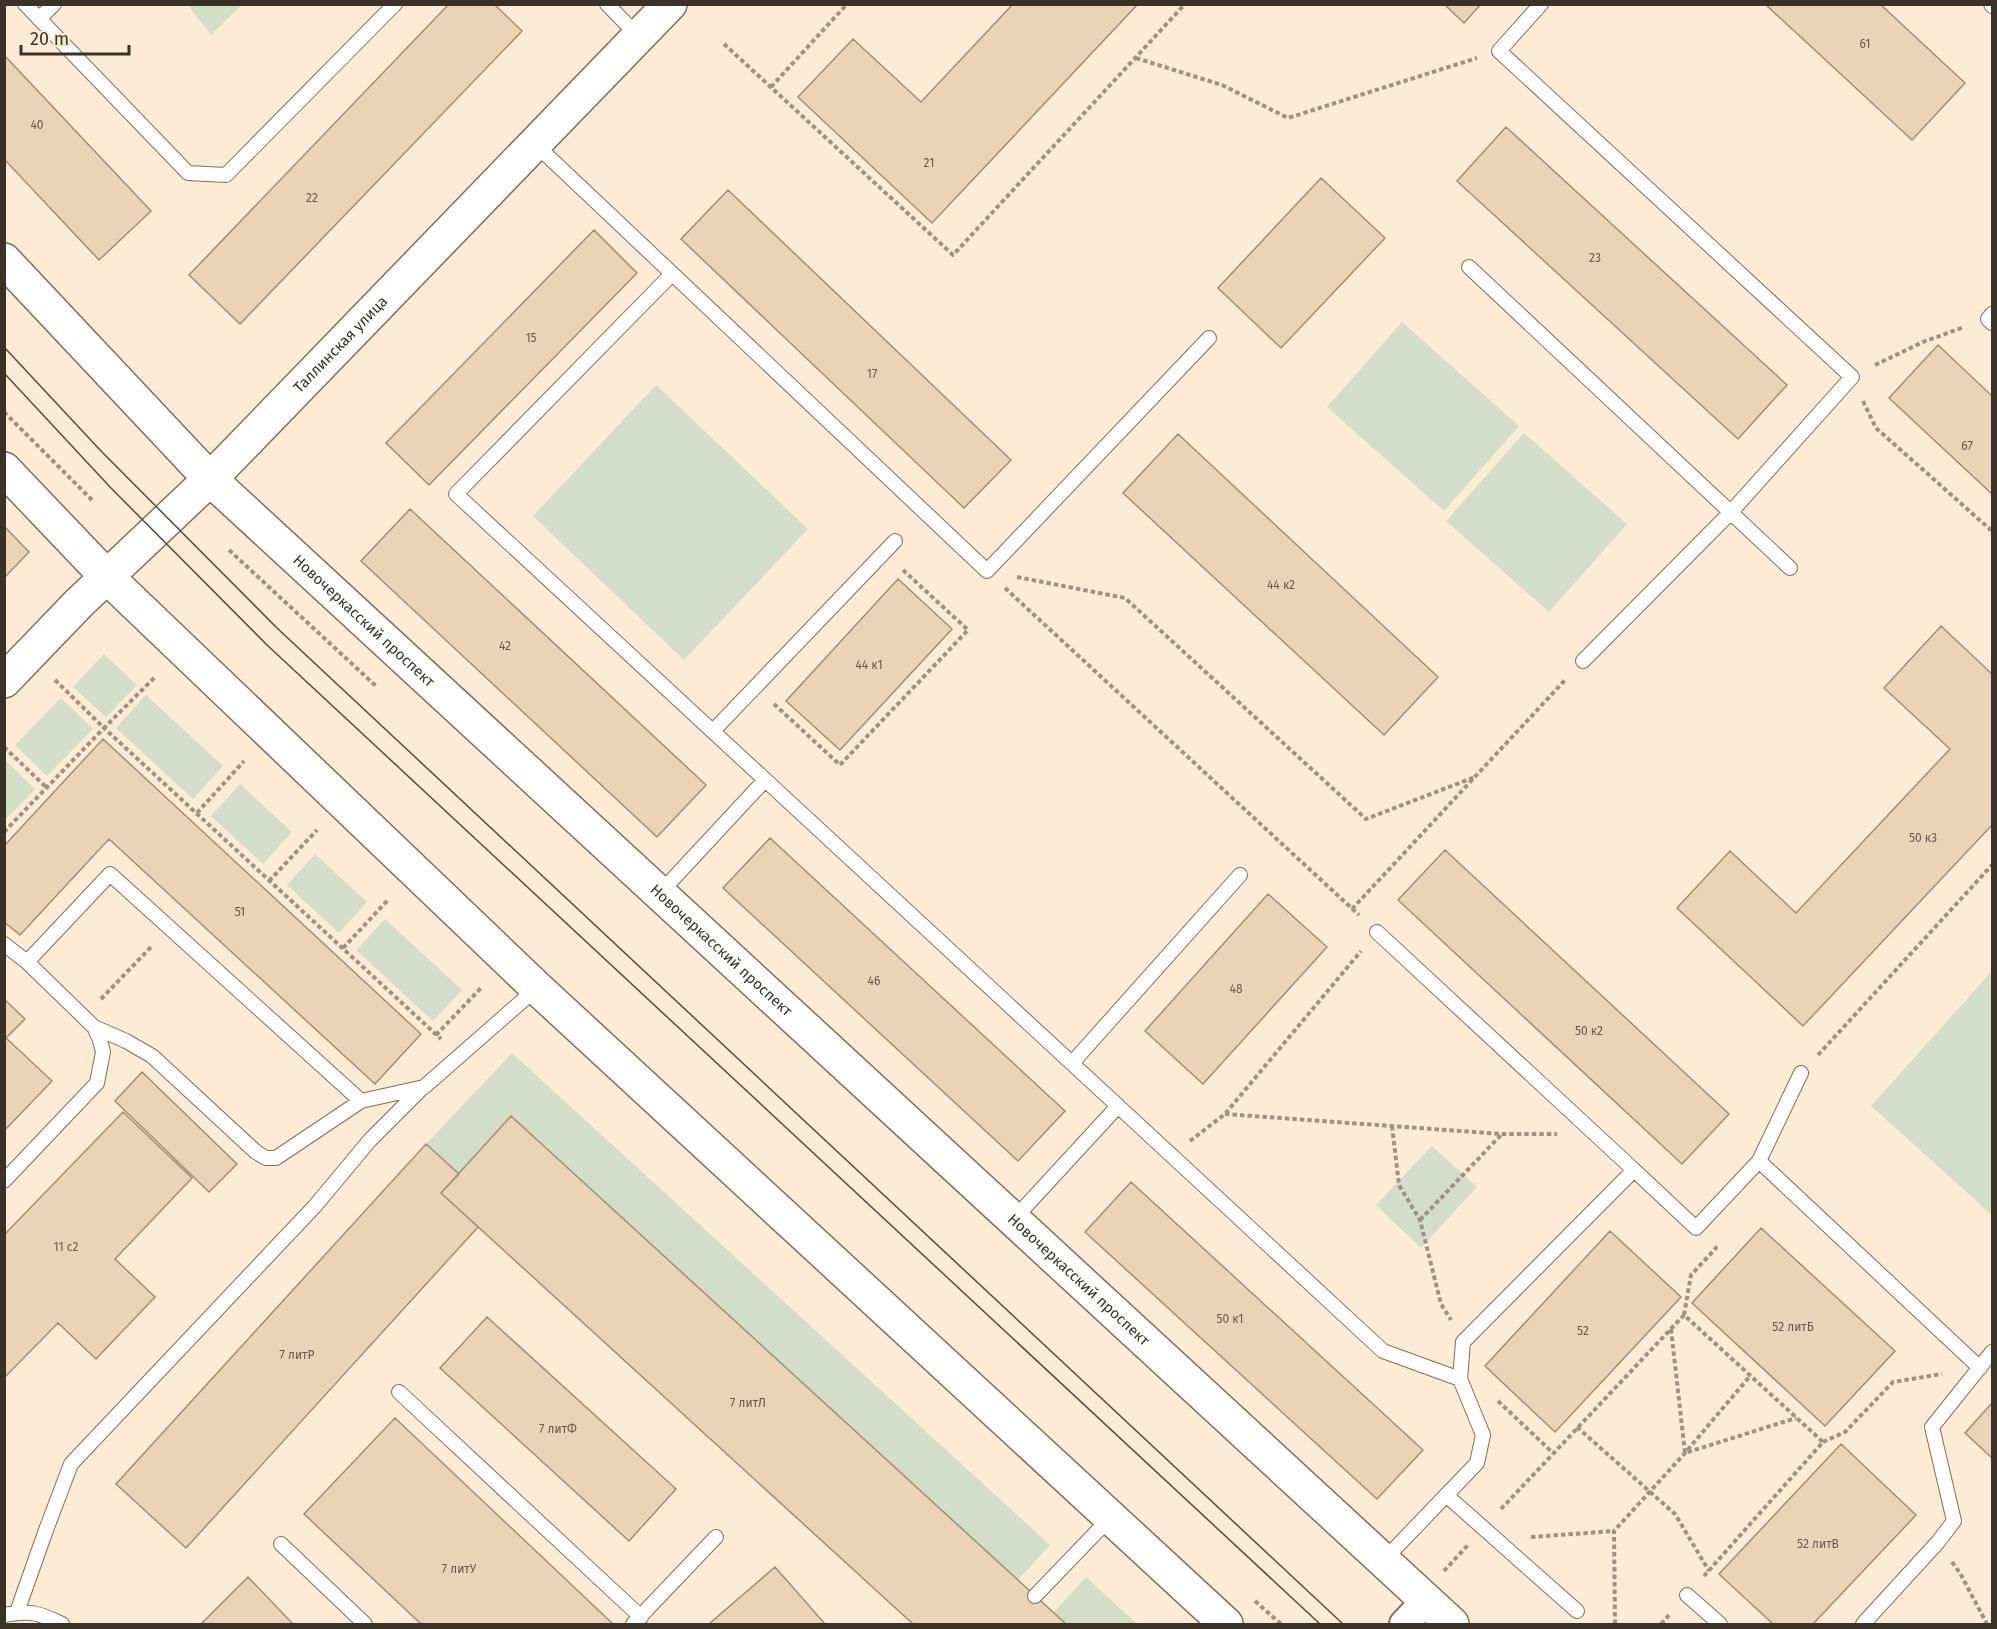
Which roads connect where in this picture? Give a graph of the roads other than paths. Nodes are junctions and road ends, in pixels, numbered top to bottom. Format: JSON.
{"nodes":[{"id":1,"x":25,"y":4,"type":"edge"},
{"id":2,"x":54,"y":4,"type":"edge"},
{"id":3,"x":396,"y":4,"type":"edge"},
{"id":4,"x":607,"y":4,"type":"edge"},
{"id":5,"x":670,"y":4,"type":"edge"},
{"id":6,"x":1541,"y":4,"type":"edge"},
{"id":7,"x":39,"y":19,"type":"junction"},
{"id":8,"x":639,"y":37,"type":"junction"},
{"id":9,"x":535,"y":144,"type":"junction"},
{"id":10,"x":4,"y":260,"type":"edge"},
{"id":11,"x":1469,"y":267,"type":"dead end"},
{"id":12,"x":672,"y":274,"type":"junction"},
{"id":13,"x":1209,"y":338,"type":"dead end"},
{"id":14,"x":4,"y":469,"type":"edge"},
{"id":15,"x":210,"y":479,"type":"junction"},
{"id":16,"x":1731,"y":512,"type":"junction"},
{"id":17,"x":895,"y":541,"type":"dead end"},
{"id":18,"x":1790,"y":568,"type":"dead end"},
{"id":19,"x":107,"y":577,"type":"junction"},
{"id":20,"x":1583,"y":661,"type":"road end"},
{"id":21,"x":4,"y":681,"type":"edge"},
{"id":22,"x":713,"y":731,"type":"junction"},
{"id":23,"x":765,"y":780,"type":"junction"},
{"id":24,"x":1240,"y":875,"type":"dead end"},
{"id":25,"x":659,"y":894,"type":"junction"},
{"id":26,"x":1377,"y":932,"type":"road end"},
{"id":27,"x":4,"y":944,"type":"edge"},
{"id":28,"x":27,"y":962,"type":"junction"},
{"id":29,"x":537,"y":988,"type":"junction"},
{"id":30,"x":89,"y":1022,"type":"junction"},
{"id":31,"x":1072,"y":1063,"type":"junction"},
{"id":32,"x":1801,"y":1073,"type":"road end"},
{"id":33,"x":424,"y":1087,"type":"junction"},
{"id":34,"x":361,"y":1101,"type":"junction"},
{"id":35,"x":1118,"y":1106,"type":"junction"},
{"id":36,"x":1759,"y":1161,"type":"junction"},
{"id":37,"x":1634,"y":1170,"type":"junction"},
{"id":38,"x":4,"y":1181,"type":"edge"},
{"id":39,"x":1013,"y":1220,"type":"junction"},
{"id":40,"x":1992,"y":1352,"type":"edge"},
{"id":41,"x":1980,"y":1368,"type":"junction"},
{"id":42,"x":1460,"y":1379,"type":"junction"},
{"id":43,"x":399,"y":1392,"type":"dead end"},
{"id":44,"x":1446,"y":1495,"type":"junction"},
{"id":45,"x":1110,"y":1518,"type":"junction"},
{"id":46,"x":716,"y":1537,"type":"dead end"},
{"id":47,"x":282,"y":1544,"type":"dead end"},
{"id":48,"x":1383,"y":1561,"type":"junction"},
{"id":49,"x":1434,"y":1587,"type":"junction"},
{"id":50,"x":1688,"y":1595,"type":"road end"},
{"id":51,"x":1035,"y":1596,"type":"dead end"},
{"id":52,"x":1577,"y":1611,"type":"dead end"},
{"id":53,"x":11,"y":1614,"type":"edge"},
{"id":54,"x":637,"y":1621,"type":"edge"},
{"id":55,"x":62,"y":1624,"type":"edge"},
{"id":56,"x":365,"y":1624,"type":"edge"},
{"id":57,"x":1226,"y":1624,"type":"edge"},
{"id":58,"x":1404,"y":1624,"type":"edge"},
{"id":59,"x":1452,"y":1624,"type":"edge"},
{"id":60,"x":1720,"y":1624,"type":"edge"},
{"id":61,"x":1863,"y":1624,"type":"edge"}],
"edges":[{"from":1,"to":7,"type":"lane"},
{"from":2,"to":7,"type":"lane"},
{"from":3,"to":7,"type":"lane"},
{"from":4,"to":8,"type":"lane"},
{"from":5,"to":8,"type":"main road","name":"Таллинская улица"},
{"from":6,"to":16,"type":"lane"},
{"from":8,"to":9,"type":"main road","name":"Таллинская улица"},
{"from":9,"to":12,"type":"lane"},
{"from":9,"to":15,"type":"main road","name":"Таллинская улица"},
{"from":10,"to":15,"type":"main road","name":"Новочеркасский проспект"},
{"from":11,"to":16,"type":"lane"},
{"from":12,"to":13,"type":"lane"},
{"from":12,"to":22,"type":"lane"},
{"from":14,"to":19,"type":"main road"},
{"from":15,"to":19,"type":"main road","name":"Таллинская улица"},
{"from":15,"to":25,"type":"main road","name":"Новочеркасский проспект"},
{"from":16,"to":18,"type":"lane"},
{"from":16,"to":20,"type":"lane"},
{"from":17,"to":22,"type":"lane"},
{"from":19,"to":21,"type":"main road","name":"Таллинская улица"},
{"from":19,"to":29,"type":"main road"},
{"from":22,"to":23,"type":"lane"},
{"from":23,"to":25,"type":"lane"},
{"from":23,"to":31,"type":"lane"},
{"from":24,"to":31,"type":"lane"},
{"from":25,"to":39,"type":"main road","name":"Новочеркасский проспект"},
{"from":26,"to":37,"type":"lane"},
{"from":27,"to":28,"type":"lane"},
{"from":28,"to":30,"type":"lane"},
{"from":28,"to":34,"type":"lane"},
{"from":29,"to":33,"type":"lane"},
{"from":29,"to":45,"type":"main road"},
{"from":30,"to":34,"type":"lane"},
{"from":30,"to":38,"type":"lane"},
{"from":31,"to":35,"type":"lane"},
{"from":32,"to":36,"type":"lane"},
{"from":33,"to":34,"type":"lane"},
{"from":33,"to":53,"type":"lane"},
{"from":35,"to":39,"type":"lane"},
{"from":35,"to":42,"type":"lane"},
{"from":36,"to":37,"type":"lane"},
{"from":36,"to":41,"type":"lane"},
{"from":37,"to":42,"type":"lane"},
{"from":39,"to":48,"type":"main road","name":"Новочеркасский проспект"},
{"from":40,"to":41,"type":"lane"},
{"from":41,"to":61,"type":"lane"},
{"from":42,"to":44,"type":"lane"},
{"from":43,"to":54,"type":"lane"},
{"from":44,"to":48,"type":"lane"},
{"from":44,"to":52,"type":"lane"},
{"from":45,"to":51,"type":"lane"},
{"from":45,"to":57,"type":"main road"},
{"from":46,"to":54,"type":"lane"},
{"from":47,"to":56,"type":"lane"},
{"from":48,"to":49,"type":"main road","name":"Новочеркасский проспект"},
{"from":49,"to":58,"type":"street"},
{"from":49,"to":59,"type":"main road","name":"Новочеркасский проспект"},
{"from":50,"to":60,"type":"lane"},
{"from":53,"to":55,"type":"lane"}]}
